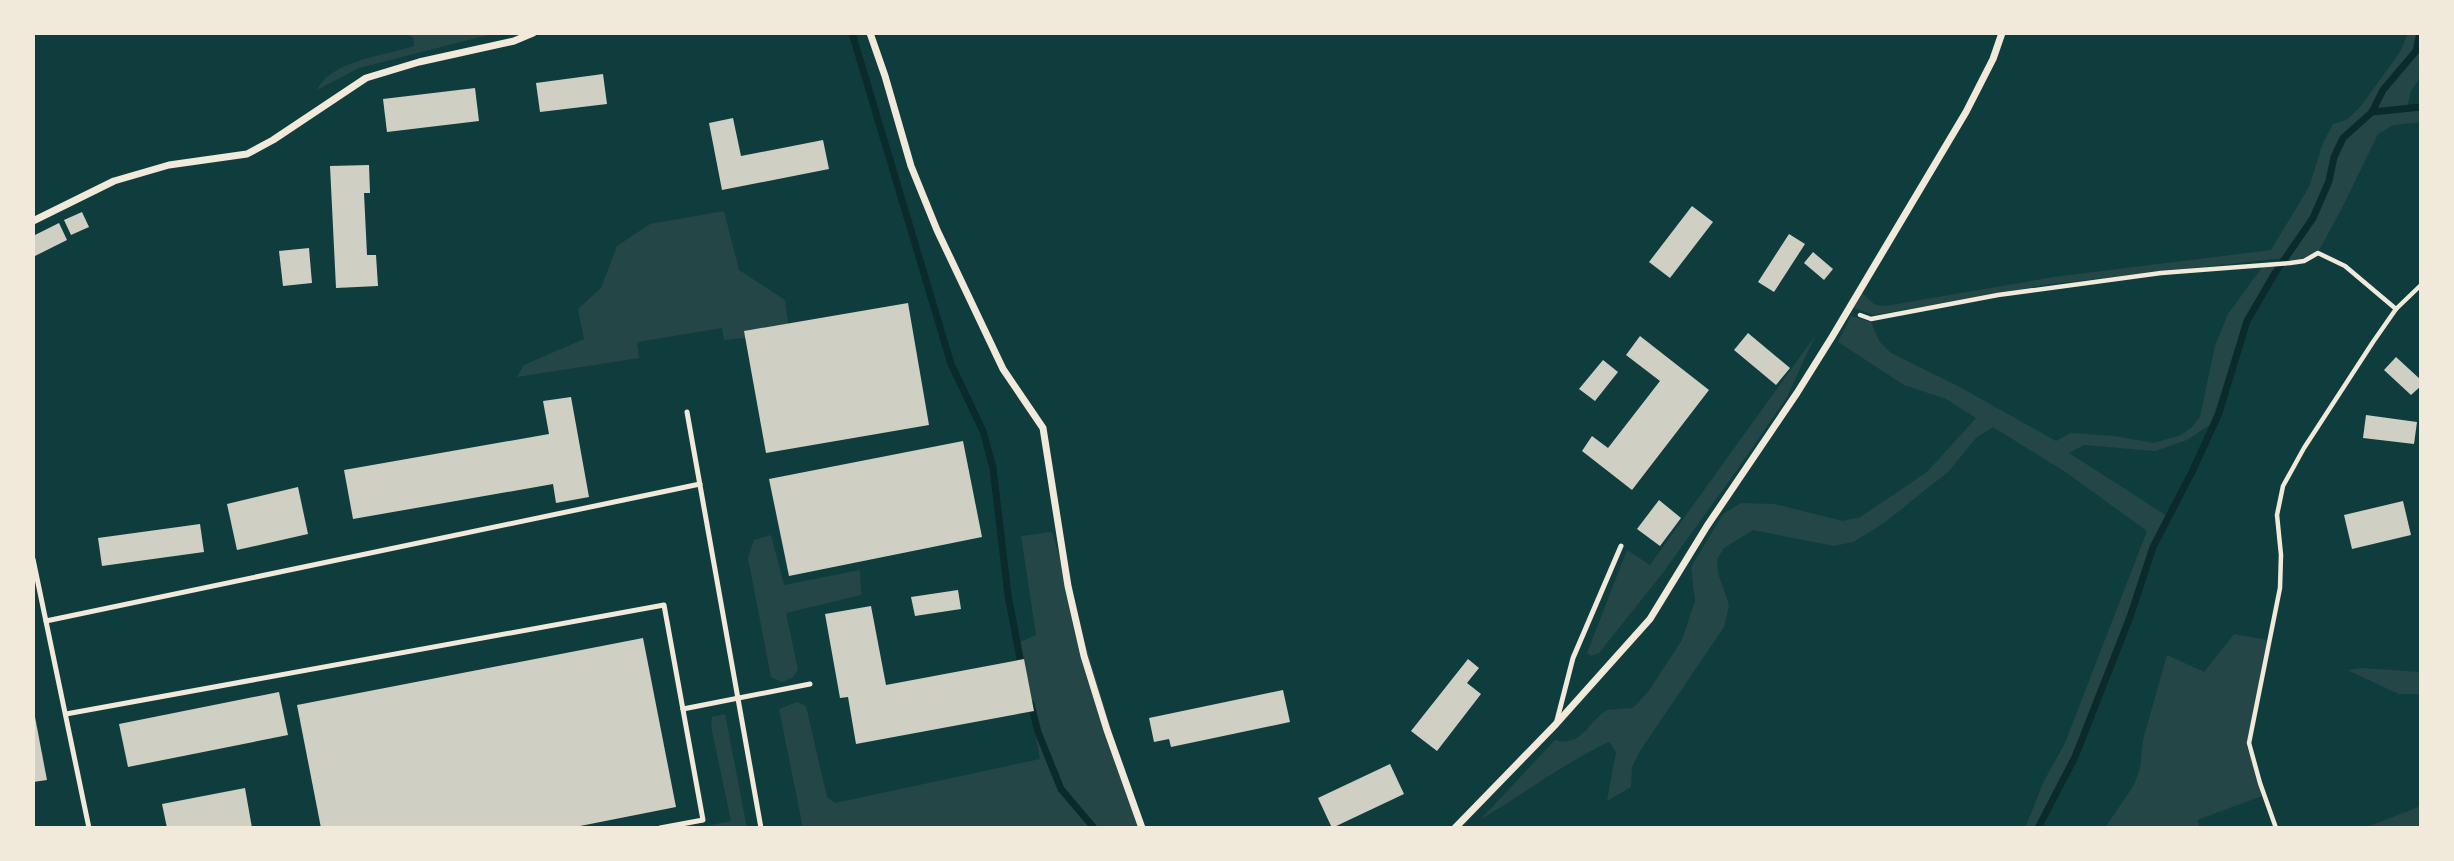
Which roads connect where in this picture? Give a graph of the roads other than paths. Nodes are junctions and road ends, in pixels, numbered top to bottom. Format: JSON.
{"nodes":[{"id":1,"x":533,"y":33,"type":"edge"},
{"id":2,"x":870,"y":33,"type":"edge"},
{"id":3,"x":2002,"y":33,"type":"edge"},
{"id":4,"x":33,"y":221,"type":"edge"},
{"id":5,"x":687,"y":412,"type":"dead end"},
{"id":6,"x":700,"y":484,"type":"junction"},
{"id":7,"x":1621,"y":546,"type":"dead end"},
{"id":8,"x":33,"y":559,"type":"edge"},
{"id":9,"x":46,"y":621,"type":"junction"},
{"id":10,"x":810,"y":684,"type":"dead end"},
{"id":11,"x":738,"y":698,"type":"junction"},
{"id":12,"x":683,"y":709,"type":"junction"},
{"id":13,"x":66,"y":713,"type":"junction"},
{"id":14,"x":1556,"y":724,"type":"junction"},
{"id":15,"x":89,"y":828,"type":"edge"},
{"id":16,"x":660,"y":828,"type":"edge"},
{"id":17,"x":761,"y":828,"type":"edge"},
{"id":18,"x":1142,"y":828,"type":"edge"},
{"id":19,"x":1455,"y":828,"type":"edge"}],
"edges":[{"from":1,"to":4,"type":"street"},
{"from":2,"to":18,"type":"street"},
{"from":3,"to":14,"type":"street"},
{"from":5,"to":6,"type":"lane"},
{"from":6,"to":9,"type":"lane"},
{"from":6,"to":11,"type":"lane"},
{"from":7,"to":14,"type":"lane"},
{"from":8,"to":9,"type":"lane"},
{"from":9,"to":13,"type":"lane"},
{"from":10,"to":11,"type":"lane"},
{"from":11,"to":12,"type":"lane"},
{"from":11,"to":17,"type":"lane"},
{"from":12,"to":13,"type":"lane"},
{"from":12,"to":16,"type":"lane"},
{"from":13,"to":15,"type":"lane"},
{"from":14,"to":19,"type":"street"}]}
